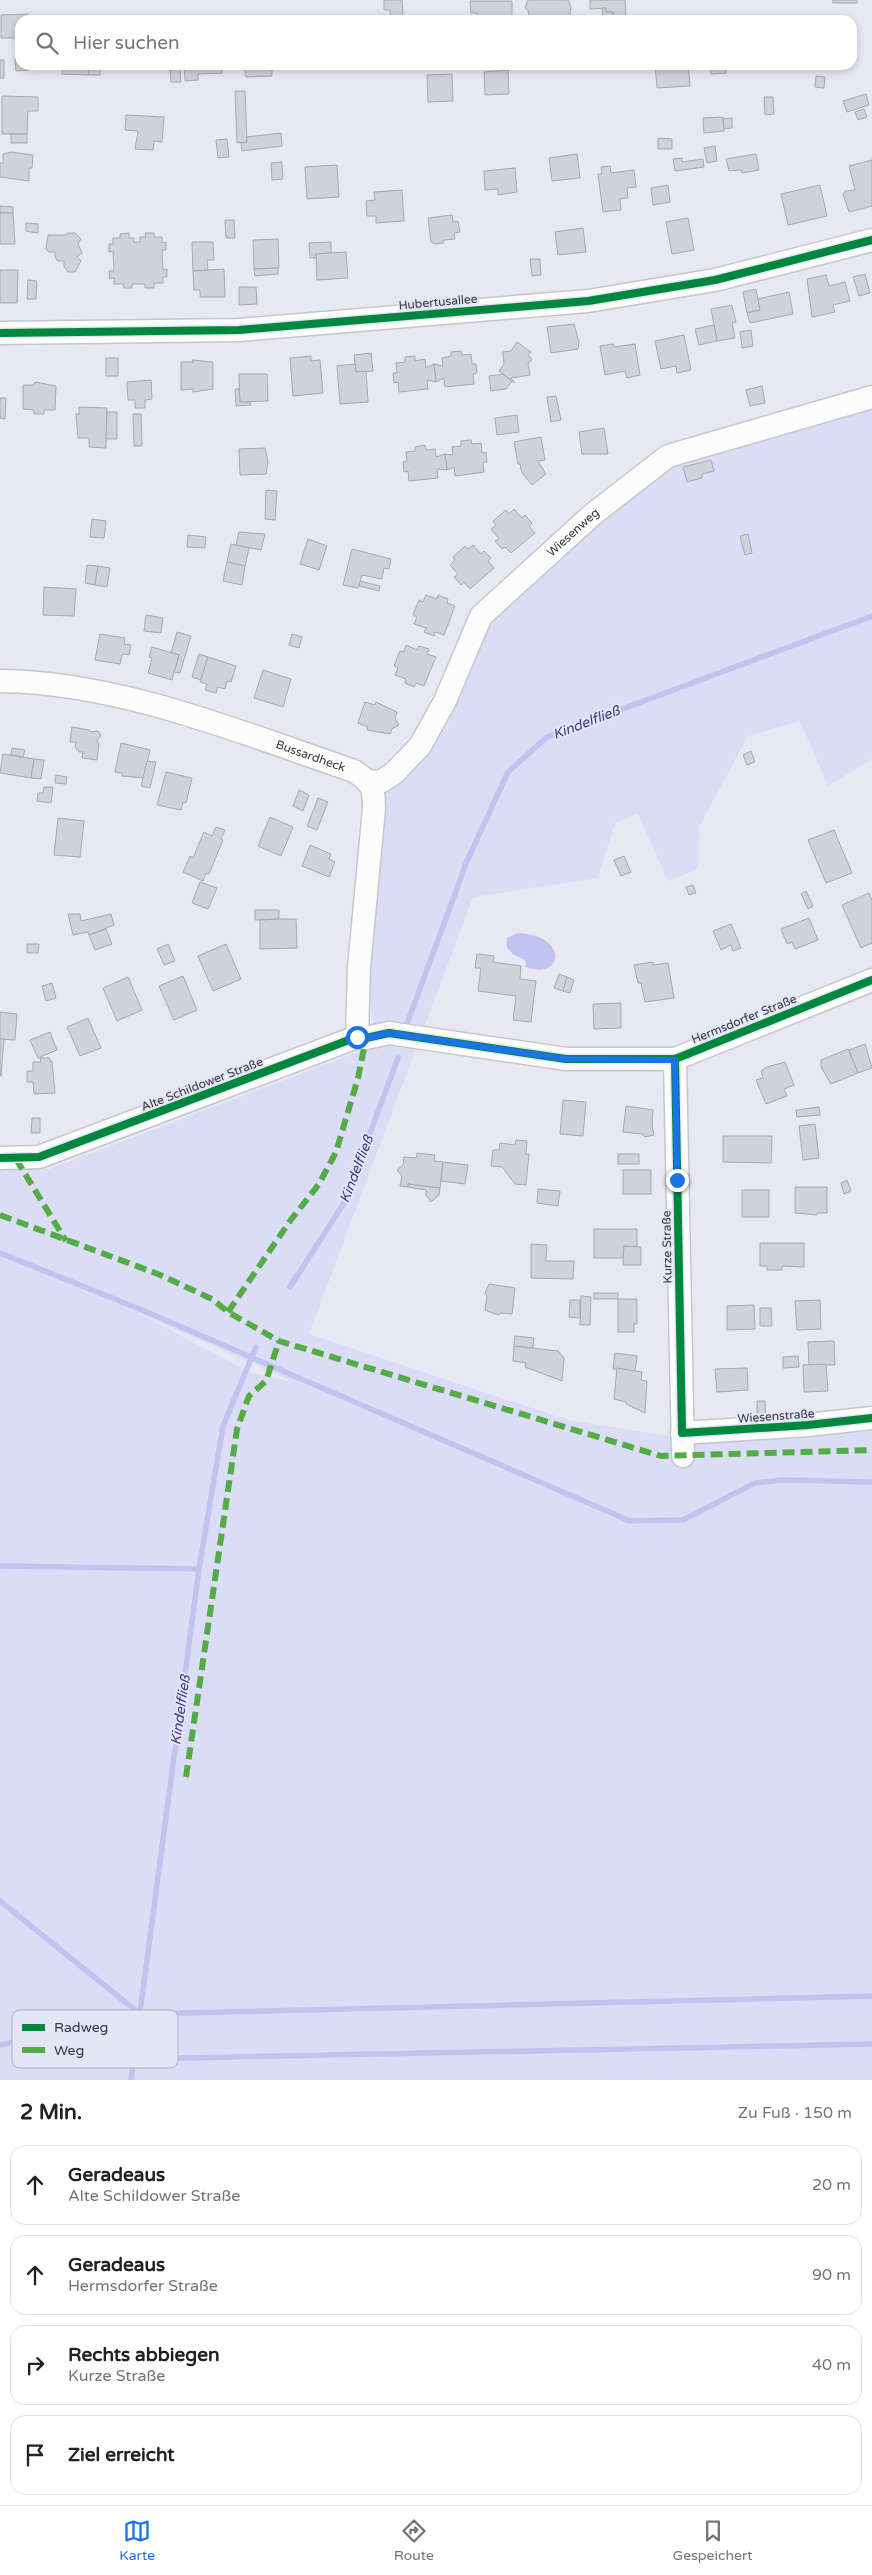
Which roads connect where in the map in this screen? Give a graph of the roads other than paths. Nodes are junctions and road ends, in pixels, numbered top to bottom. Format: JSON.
{"nodes":[{"id":1,"x":872,"y":240,"type":"edge"},
{"id":2,"x":0,"y":333,"type":"edge"},
{"id":3,"x":872,"y":397,"type":"edge"},
{"id":4,"x":0,"y":680,"type":"edge"},
{"id":5,"x":370,"y":782,"type":"junction"},
{"id":6,"x":872,"y":980,"type":"edge"},
{"id":7,"x":357,"y":1037,"type":"junction"},
{"id":8,"x":418,"y":1037,"type":"joint"},
{"id":9,"x":675,"y":1060,"type":"junction"},
{"id":10,"x":0,"y":1158,"type":"edge"},
{"id":11,"x":872,"y":1418,"type":"edge"},
{"id":12,"x":682,"y":1433,"type":"junction"},
{"id":13,"x":683,"y":1456,"type":"dead end"}],
"edges":[{"from":1,"to":2,"type":"street","name":"Hubertusallee"},
{"from":3,"to":5,"type":"street","name":"Wiesenweg"},
{"from":4,"to":5,"type":"street","name":"Bussardheck"},
{"from":5,"to":7,"type":"street"},
{"from":6,"to":9,"type":"street","name":"Hermsdorfer Straße"},
{"from":7,"to":8,"type":"street","name":"Alte Schildower Straße"},
{"from":7,"to":10,"type":"street","name":"Alte Schildower Straße"},
{"from":8,"to":9,"type":"street","name":"Hermsdorfer Straße"},
{"from":9,"to":12,"type":"street","name":"Kurze Straße"},
{"from":11,"to":12,"type":"street","name":"Wiesenstraße"},
{"from":12,"to":13,"type":"street","name":"Kurze Straße"}]}
